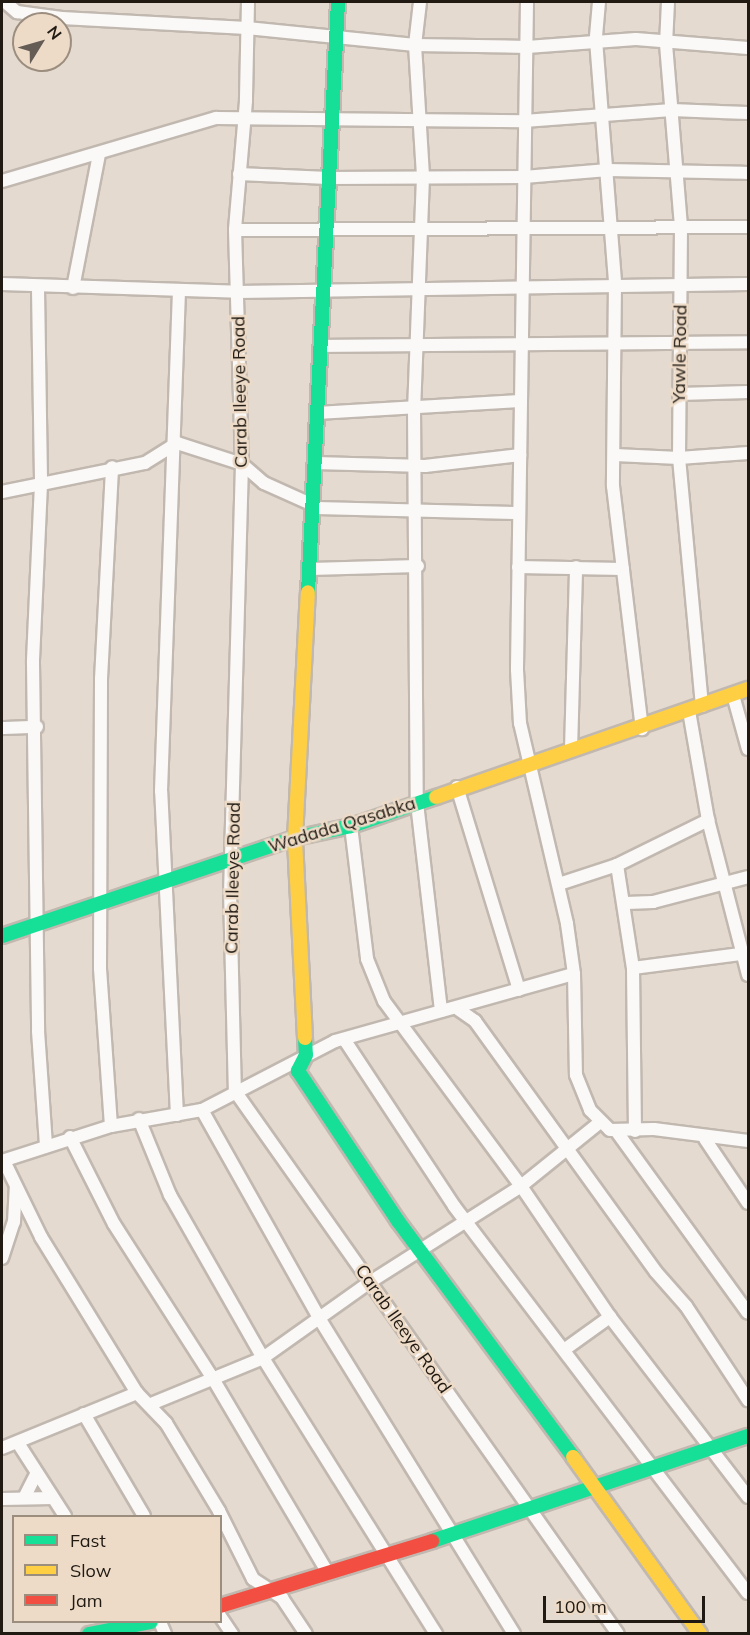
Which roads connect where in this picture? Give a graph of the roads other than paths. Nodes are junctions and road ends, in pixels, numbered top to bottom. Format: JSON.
{"nodes":[{"id":1,"x":5,"y":2,"type":"edge"},
{"id":2,"x":248,"y":2,"type":"edge"},
{"id":3,"x":338,"y":2,"type":"edge"},
{"id":4,"x":420,"y":2,"type":"edge"},
{"id":5,"x":527,"y":2,"type":"edge"},
{"id":6,"x":600,"y":2,"type":"edge"},
{"id":7,"x":668,"y":2,"type":"edge"},
{"id":8,"x":247,"y":28,"type":"junction"},
{"id":9,"x":335,"y":38,"type":"junction"},
{"id":10,"x":596,"y":40,"type":"junction"},
{"id":11,"x":666,"y":44,"type":"junction"},
{"id":12,"x":415,"y":45,"type":"junction"},
{"id":13,"x":527,"y":47,"type":"junction"},
{"id":14,"x":748,"y":48,"type":"edge"},
{"id":15,"x":672,"y":110,"type":"junction"},
{"id":16,"x":748,"y":113,"type":"edge"},
{"id":17,"x":605,"y":115,"type":"junction"},
{"id":18,"x":244,"y":119,"type":"junction"},
{"id":19,"x":419,"y":120,"type":"junction"},
{"id":20,"x":330,"y":121,"type":"junction"},
{"id":21,"x":524,"y":121,"type":"junction"},
{"id":22,"x":99,"y":154,"type":"junction"},
{"id":23,"x":608,"y":170,"type":"junction"},
{"id":24,"x":676,"y":172,"type":"junction"},
{"id":25,"x":748,"y":173,"type":"edge"},
{"id":26,"x":238,"y":174,"type":"junction"},
{"id":27,"x":423,"y":177,"type":"junction"},
{"id":28,"x":524,"y":177,"type":"junction"},
{"id":29,"x":328,"y":178,"type":"junction"},
{"id":30,"x":2,"y":181,"type":"edge"},
{"id":31,"x":421,"y":227,"type":"junction"},
{"id":32,"x":681,"y":227,"type":"junction"},
{"id":33,"x":748,"y":227,"type":"edge"},
{"id":34,"x":325,"y":228,"type":"junction"},
{"id":35,"x":612,"y":228,"type":"junction"},
{"id":36,"x":523,"y":229,"type":"junction"},
{"id":37,"x":235,"y":230,"type":"junction"},
{"id":38,"x":615,"y":283,"type":"junction"},
{"id":39,"x":680,"y":283,"type":"junction"},
{"id":40,"x":2,"y":284,"type":"edge"},
{"id":41,"x":748,"y":284,"type":"edge"},
{"id":42,"x":523,"y":285,"type":"junction"},
{"id":43,"x":418,"y":287,"type":"junction"},
{"id":44,"x":73,"y":288,"type":"junction"},
{"id":45,"x":38,"y":289,"type":"junction"},
{"id":46,"x":322,"y":290,"type":"junction"},
{"id":47,"x":179,"y":291,"type":"junction"},
{"id":48,"x":238,"y":292,"type":"junction"},
{"id":49,"x":748,"y":342,"type":"edge"},
{"id":50,"x":680,"y":343,"type":"junction"},
{"id":51,"x":416,"y":344,"type":"junction"},
{"id":52,"x":320,"y":345,"type":"junction"},
{"id":53,"x":615,"y":346,"type":"junction"},
{"id":54,"x":521,"y":347,"type":"junction"},
{"id":55,"x":748,"y":392,"type":"edge"},
{"id":56,"x":679,"y":394,"type":"junction"},
{"id":57,"x":520,"y":401,"type":"junction"},
{"id":58,"x":414,"y":408,"type":"junction"},
{"id":59,"x":317,"y":413,"type":"junction"},
{"id":60,"x":177,"y":443,"type":"junction"},
{"id":61,"x":748,"y":453,"type":"edge"},
{"id":62,"x":520,"y":455,"type":"junction"},
{"id":63,"x":615,"y":455,"type":"junction"},
{"id":64,"x":679,"y":458,"type":"junction"},
{"id":65,"x":315,"y":463,"type":"junction"},
{"id":66,"x":415,"y":463,"type":"junction"},
{"id":67,"x":242,"y":464,"type":"junction"},
{"id":68,"x":112,"y":467,"type":"junction"},
{"id":69,"x":41,"y":484,"type":"junction"},
{"id":70,"x":2,"y":492,"type":"edge"},
{"id":71,"x":313,"y":506,"type":"junction"},
{"id":72,"x":518,"y":513,"type":"junction"},
{"id":73,"x":417,"y":514,"type":"junction"},
{"id":74,"x":418,"y":566,"type":"junction"},
{"id":75,"x":518,"y":567,"type":"junction"},
{"id":76,"x":576,"y":567,"type":"junction"},
{"id":77,"x":310,"y":569,"type":"junction"},
{"id":78,"x":623,"y":569,"type":"junction"},
{"id":79,"x":748,"y":689,"type":"edge"},
{"id":80,"x":733,"y":695,"type":"junction"},
{"id":81,"x":702,"y":706,"type":"junction"},
{"id":82,"x":689,"y":711,"type":"junction"},
{"id":83,"x":37,"y":727,"type":"junction"},
{"id":84,"x":2,"y":728,"type":"edge"},
{"id":85,"x":642,"y":729,"type":"junction"},
{"id":86,"x":748,"y":749,"type":"edge"},
{"id":87,"x":571,"y":750,"type":"junction"},
{"id":88,"x":528,"y":762,"type":"junction"},
{"id":89,"x":457,"y":787,"type":"junction"},
{"id":90,"x":417,"y":803,"type":"junction"},
{"id":91,"x":708,"y":820,"type":"junction"},
{"id":92,"x":351,"y":826,"type":"junction"},
{"id":93,"x":295,"y":838,"type":"junction"},
{"id":94,"x":232,"y":860,"type":"junction"},
{"id":95,"x":617,"y":865,"type":"junction"},
{"id":96,"x":748,"y":877,"type":"edge"},
{"id":97,"x":166,"y":882,"type":"junction"},
{"id":98,"x":559,"y":884,"type":"junction"},
{"id":99,"x":724,"y":885,"type":"junction"},
{"id":100,"x":626,"y":903,"type":"junction"},
{"id":101,"x":102,"y":905,"type":"junction"},
{"id":102,"x":39,"y":924,"type":"junction"},
{"id":103,"x":2,"y":936,"type":"edge"},
{"id":104,"x":745,"y":953,"type":"edge"},
{"id":105,"x":633,"y":968,"type":"junction"},
{"id":106,"x":574,"y":974,"type":"junction"},
{"id":107,"x":748,"y":975,"type":"edge"},
{"id":108,"x":519,"y":990,"type":"junction"},
{"id":109,"x":458,"y":1009,"type":"junction"},
{"id":110,"x":441,"y":1011,"type":"junction"},
{"id":111,"x":400,"y":1022,"type":"junction"},
{"id":112,"x":344,"y":1039,"type":"junction"},
{"id":113,"x":306,"y":1055,"type":"junction"},
{"id":114,"x":235,"y":1091,"type":"junction"},
{"id":115,"x":202,"y":1110,"type":"junction"},
{"id":116,"x":177,"y":1115,"type":"junction"},
{"id":117,"x":139,"y":1119,"type":"junction"},
{"id":118,"x":599,"y":1123,"type":"junction"},
{"id":119,"x":111,"y":1126,"type":"junction"},
{"id":120,"x":635,"y":1131,"type":"junction"},
{"id":121,"x":617,"y":1132,"type":"junction"},
{"id":122,"x":70,"y":1137,"type":"junction"},
{"id":123,"x":705,"y":1139,"type":"junction"},
{"id":124,"x":748,"y":1141,"type":"edge"},
{"id":125,"x":46,"y":1145,"type":"junction"},
{"id":126,"x":565,"y":1145,"type":"junction"},
{"id":127,"x":3,"y":1161,"type":"edge"},
{"id":128,"x":16,"y":1186,"type":"junction"},
{"id":129,"x":521,"y":1186,"type":"junction"},
{"id":130,"x":748,"y":1203,"type":"edge"},
{"id":131,"x":467,"y":1218,"type":"junction"},
{"id":132,"x":420,"y":1250,"type":"junction"},
{"id":133,"x":2,"y":1258,"type":"edge"},
{"id":134,"x":370,"y":1282,"type":"junction"},
{"id":135,"x":748,"y":1313,"type":"edge"},
{"id":136,"x":610,"y":1317,"type":"junction"},
{"id":137,"x":319,"y":1318,"type":"junction"},
{"id":138,"x":564,"y":1350,"type":"junction"},
{"id":139,"x":263,"y":1358,"type":"junction"},
{"id":140,"x":212,"y":1377,"type":"junction"},
{"id":141,"x":137,"y":1393,"type":"junction"},
{"id":142,"x":748,"y":1400,"type":"edge"},
{"id":143,"x":151,"y":1404,"type":"junction"},
{"id":144,"x":84,"y":1414,"type":"junction"},
{"id":145,"x":748,"y":1436,"type":"edge"},
{"id":146,"x":18,"y":1443,"type":"junction"},
{"id":147,"x":2,"y":1448,"type":"edge"},
{"id":148,"x":714,"y":1448,"type":"junction"},
{"id":149,"x":656,"y":1470,"type":"junction"},
{"id":150,"x":37,"y":1473,"type":"junction"},
{"id":151,"x":596,"y":1490,"type":"junction"},
{"id":152,"x":748,"y":1497,"type":"edge"},
{"id":153,"x":24,"y":1498,"type":"junction"},
{"id":154,"x":53,"y":1498,"type":"junction"},
{"id":155,"x":2,"y":1499,"type":"edge"},
{"id":156,"x":531,"y":1507,"type":"junction"},
{"id":157,"x":64,"y":1515,"type":"edge"},
{"id":158,"x":143,"y":1515,"type":"edge"},
{"id":159,"x":221,"y":1515,"type":"edge"},
{"id":160,"x":222,"y":1517,"type":"edge"},
{"id":161,"x":455,"y":1533,"type":"junction"},
{"id":162,"x":390,"y":1554,"type":"junction"},
{"id":163,"x":328,"y":1573,"type":"junction"},
{"id":164,"x":272,"y":1590,"type":"junction"},
{"id":165,"x":748,"y":1593,"type":"edge"},
{"id":166,"x":222,"y":1605,"type":"edge"},
{"id":167,"x":222,"y":1619,"type":"edge"},
{"id":168,"x":137,"y":1623,"type":"edge"},
{"id":169,"x":90,"y":1633,"type":"edge"},
{"id":170,"x":232,"y":1634,"type":"edge"},
{"id":171,"x":306,"y":1634,"type":"edge"},
{"id":172,"x":436,"y":1634,"type":"edge"},
{"id":173,"x":514,"y":1634,"type":"edge"},
{"id":174,"x":618,"y":1634,"type":"edge"},
{"id":175,"x":700,"y":1634,"type":"edge"}],
"edges":[{"from":1,"to":8,"type":"street"},
{"from":2,"to":8,"type":"street","name":"Carab Ileeye Road"},
{"from":3,"to":9,"type":"street"},
{"from":4,"to":12,"type":"street"},
{"from":5,"to":13,"type":"street"},
{"from":6,"to":10,"type":"street"},
{"from":7,"to":11,"type":"street","name":"Yawle Road"},
{"from":8,"to":9,"type":"street"},
{"from":8,"to":18,"type":"street","name":"Carab Ileeye Road"},
{"from":9,"to":12,"type":"street"},
{"from":9,"to":20,"type":"street"},
{"from":10,"to":11,"type":"street"},
{"from":10,"to":13,"type":"street"},
{"from":10,"to":17,"type":"street"},
{"from":11,"to":14,"type":"street"},
{"from":11,"to":15,"type":"street","name":"Yawle Road"},
{"from":12,"to":13,"type":"street"},
{"from":12,"to":19,"type":"street"},
{"from":13,"to":21,"type":"street"},
{"from":15,"to":16,"type":"street"},
{"from":15,"to":17,"type":"street"},
{"from":15,"to":24,"type":"street","name":"Yawle Road"},
{"from":17,"to":21,"type":"street"},
{"from":17,"to":23,"type":"street"},
{"from":18,"to":20,"type":"street"},
{"from":18,"to":22,"type":"street"},
{"from":18,"to":26,"type":"street","name":"Carab Ileeye Road"},
{"from":19,"to":20,"type":"street"},
{"from":19,"to":21,"type":"street"},
{"from":19,"to":27,"type":"street"},
{"from":20,"to":29,"type":"street"},
{"from":21,"to":28,"type":"street"},
{"from":22,"to":30,"type":"street"},
{"from":22,"to":44,"type":"street"},
{"from":23,"to":24,"type":"street"},
{"from":23,"to":28,"type":"street"},
{"from":23,"to":35,"type":"street"},
{"from":24,"to":25,"type":"street"},
{"from":24,"to":32,"type":"street","name":"Yawle Road"},
{"from":26,"to":29,"type":"street"},
{"from":26,"to":37,"type":"street","name":"Carab Ileeye Road"},
{"from":27,"to":28,"type":"street"},
{"from":27,"to":29,"type":"street"},
{"from":27,"to":31,"type":"street"},
{"from":28,"to":36,"type":"street"},
{"from":29,"to":34,"type":"street"},
{"from":31,"to":34,"type":"street"},
{"from":31,"to":36,"type":"street"},
{"from":31,"to":43,"type":"street"},
{"from":32,"to":33,"type":"street"},
{"from":32,"to":35,"type":"street"},
{"from":32,"to":39,"type":"street","name":"Yawle Road"},
{"from":34,"to":37,"type":"street"},
{"from":34,"to":46,"type":"street"},
{"from":35,"to":36,"type":"street"},
{"from":35,"to":38,"type":"street"},
{"from":36,"to":42,"type":"street"},
{"from":37,"to":48,"type":"street","name":"Carab Ileeye Road"},
{"from":38,"to":39,"type":"street"},
{"from":38,"to":42,"type":"street"},
{"from":38,"to":53,"type":"street"},
{"from":39,"to":41,"type":"street"},
{"from":39,"to":50,"type":"street","name":"Yawle Road"},
{"from":40,"to":45,"type":"street"},
{"from":42,"to":43,"type":"street"},
{"from":42,"to":54,"type":"street"},
{"from":43,"to":46,"type":"street"},
{"from":43,"to":51,"type":"street"},
{"from":44,"to":45,"type":"street"},
{"from":44,"to":47,"type":"street"},
{"from":45,"to":69,"type":"street"},
{"from":46,"to":48,"type":"street"},
{"from":46,"to":52,"type":"street"},
{"from":47,"to":48,"type":"street"},
{"from":47,"to":60,"type":"street"},
{"from":48,"to":67,"type":"street","name":"Carab Ileeye Road"},
{"from":49,"to":50,"type":"street"},
{"from":50,"to":53,"type":"street"},
{"from":50,"to":56,"type":"street","name":"Yawle Road"},
{"from":51,"to":52,"type":"street"},
{"from":51,"to":54,"type":"street"},
{"from":51,"to":58,"type":"street"},
{"from":52,"to":59,"type":"street"},
{"from":53,"to":54,"type":"street"},
{"from":53,"to":63,"type":"street"},
{"from":54,"to":57,"type":"street"},
{"from":55,"to":56,"type":"street"},
{"from":56,"to":64,"type":"street","name":"Yawle Road"},
{"from":57,"to":58,"type":"street"},
{"from":57,"to":62,"type":"street"},
{"from":58,"to":59,"type":"street"},
{"from":58,"to":66,"type":"street"},
{"from":59,"to":65,"type":"street"},
{"from":60,"to":67,"type":"street"},
{"from":60,"to":68,"type":"street"},
{"from":60,"to":97,"type":"street"},
{"from":61,"to":64,"type":"street"},
{"from":62,"to":66,"type":"street"},
{"from":62,"to":72,"type":"street"},
{"from":63,"to":64,"type":"street"},
{"from":63,"to":78,"type":"street"},
{"from":64,"to":81,"type":"street","name":"Yawle Road"},
{"from":65,"to":66,"type":"street"},
{"from":65,"to":71,"type":"street"},
{"from":66,"to":73,"type":"street"},
{"from":67,"to":71,"type":"street"},
{"from":67,"to":94,"type":"street","name":"Carab Ileeye Road"},
{"from":68,"to":69,"type":"street"},
{"from":68,"to":101,"type":"street"},
{"from":69,"to":70,"type":"street"},
{"from":69,"to":83,"type":"street"},
{"from":71,"to":73,"type":"street"},
{"from":71,"to":77,"type":"street"},
{"from":72,"to":73,"type":"street"},
{"from":72,"to":75,"type":"street"},
{"from":73,"to":74,"type":"street"},
{"from":74,"to":77,"type":"street"},
{"from":74,"to":90,"type":"street"},
{"from":75,"to":76,"type":"street"},
{"from":75,"to":88,"type":"street"},
{"from":76,"to":78,"type":"street"},
{"from":76,"to":87,"type":"street"},
{"from":77,"to":93,"type":"street"},
{"from":78,"to":85,"type":"street"},
{"from":79,"to":80,"type":"street","name":"Wadada Qasabka"},
{"from":80,"to":81,"type":"street","name":"Wadada Qasabka"},
{"from":80,"to":86,"type":"street"},
{"from":81,"to":82,"type":"street","name":"Wadada Qasabka"},
{"from":82,"to":85,"type":"street","name":"Wadada Qasabka"},
{"from":82,"to":91,"type":"street"},
{"from":83,"to":84,"type":"street"},
{"from":83,"to":102,"type":"street"},
{"from":85,"to":87,"type":"street","name":"Wadada Qasabka"},
{"from":87,"to":88,"type":"street","name":"Wadada Qasabka"},
{"from":88,"to":89,"type":"street","name":"Wadada Qasabka"},
{"from":88,"to":98,"type":"street"},
{"from":89,"to":90,"type":"street","name":"Wadada Qasabka"},
{"from":89,"to":108,"type":"street"},
{"from":90,"to":92,"type":"street","name":"Wadada Qasabka"},
{"from":90,"to":110,"type":"street"},
{"from":91,"to":95,"type":"street"},
{"from":91,"to":99,"type":"street"},
{"from":92,"to":93,"type":"street","name":"Wadada Qasabka"},
{"from":92,"to":111,"type":"street"},
{"from":93,"to":94,"type":"street","name":"Wadada Qasabka"},
{"from":93,"to":113,"type":"street"},
{"from":94,"to":97,"type":"street","name":"Wadada Qasabka"},
{"from":94,"to":114,"type":"street","name":"Carab Ileeye Road"},
{"from":95,"to":98,"type":"street"},
{"from":95,"to":100,"type":"street"},
{"from":96,"to":99,"type":"street"},
{"from":97,"to":101,"type":"street","name":"Wadada Qasabka"},
{"from":97,"to":116,"type":"street"},
{"from":98,"to":106,"type":"street"},
{"from":99,"to":100,"type":"street"},
{"from":99,"to":104,"type":"street"},
{"from":100,"to":105,"type":"street"},
{"from":101,"to":102,"type":"street","name":"Wadada Qasabka"},
{"from":101,"to":119,"type":"street"},
{"from":102,"to":103,"type":"street","name":"Wadada Qasabka"},
{"from":102,"to":125,"type":"street"},
{"from":104,"to":105,"type":"street"},
{"from":104,"to":107,"type":"street"},
{"from":105,"to":120,"type":"street"},
{"from":106,"to":108,"type":"street"},
{"from":106,"to":118,"type":"street"},
{"from":108,"to":109,"type":"street"},
{"from":109,"to":110,"type":"street"},
{"from":109,"to":126,"type":"street"},
{"from":110,"to":111,"type":"street"},
{"from":111,"to":112,"type":"street"},
{"from":111,"to":129,"type":"street"},
{"from":112,"to":113,"type":"street"},
{"from":112,"to":131,"type":"street"},
{"from":113,"to":114,"type":"street"},
{"from":113,"to":132,"type":"street"},
{"from":114,"to":115,"type":"street"},
{"from":114,"to":134,"type":"street","name":"Carab Ileeye Road"},
{"from":115,"to":116,"type":"street"},
{"from":115,"to":137,"type":"street"},
{"from":116,"to":117,"type":"street"},
{"from":117,"to":119,"type":"street"},
{"from":117,"to":139,"type":"street"},
{"from":118,"to":121,"type":"street"},
{"from":118,"to":126,"type":"street"},
{"from":119,"to":122,"type":"street"},
{"from":120,"to":121,"type":"street"},
{"from":120,"to":123,"type":"street"},
{"from":121,"to":135,"type":"street"},
{"from":122,"to":125,"type":"street"},
{"from":122,"to":140,"type":"street"},
{"from":123,"to":124,"type":"street"},
{"from":123,"to":130,"type":"street"},
{"from":125,"to":127,"type":"street"},
{"from":126,"to":129,"type":"street"},
{"from":126,"to":142,"type":"street"},
{"from":127,"to":128,"type":"street"},
{"from":128,"to":133,"type":"street"},
{"from":128,"to":141,"type":"street"},
{"from":129,"to":131,"type":"street"},
{"from":129,"to":136,"type":"street"},
{"from":131,"to":132,"type":"street"},
{"from":131,"to":138,"type":"street"},
{"from":132,"to":134,"type":"street"},
{"from":132,"to":151,"type":"street"},
{"from":134,"to":137,"type":"street"},
{"from":134,"to":156,"type":"street","name":"Carab Ileeye Road"},
{"from":136,"to":138,"type":"street"},
{"from":136,"to":148,"type":"street"},
{"from":137,"to":139,"type":"street"},
{"from":137,"to":161,"type":"street"},
{"from":138,"to":149,"type":"street"},
{"from":139,"to":140,"type":"street"},
{"from":139,"to":162,"type":"street"},
{"from":140,"to":143,"type":"street"},
{"from":140,"to":163,"type":"street"},
{"from":141,"to":143,"type":"street"},
{"from":141,"to":144,"type":"street"},
{"from":143,"to":159,"type":"street"},
{"from":144,"to":146,"type":"street"},
{"from":144,"to":158,"type":"street"},
{"from":145,"to":148,"type":"street"},
{"from":146,"to":147,"type":"street"},
{"from":146,"to":150,"type":"street"},
{"from":148,"to":149,"type":"street"},
{"from":148,"to":152,"type":"street"},
{"from":149,"to":151,"type":"street"},
{"from":149,"to":165,"type":"street"},
{"from":150,"to":153,"type":"street"},
{"from":150,"to":154,"type":"street"},
{"from":151,"to":156,"type":"street"},
{"from":151,"to":175,"type":"street"},
{"from":153,"to":154,"type":"street"},
{"from":153,"to":155,"type":"street"},
{"from":154,"to":157,"type":"street"},
{"from":156,"to":161,"type":"street"},
{"from":156,"to":174,"type":"street","name":"Carab Ileeye Road"},
{"from":160,"to":164,"type":"street"},
{"from":161,"to":162,"type":"street"},
{"from":161,"to":173,"type":"street"},
{"from":162,"to":163,"type":"street"},
{"from":162,"to":172,"type":"street"},
{"from":163,"to":164,"type":"street"},
{"from":164,"to":166,"type":"street"},
{"from":164,"to":171,"type":"street"},
{"from":167,"to":170,"type":"street"},
{"from":168,"to":169,"type":"street"}]}
